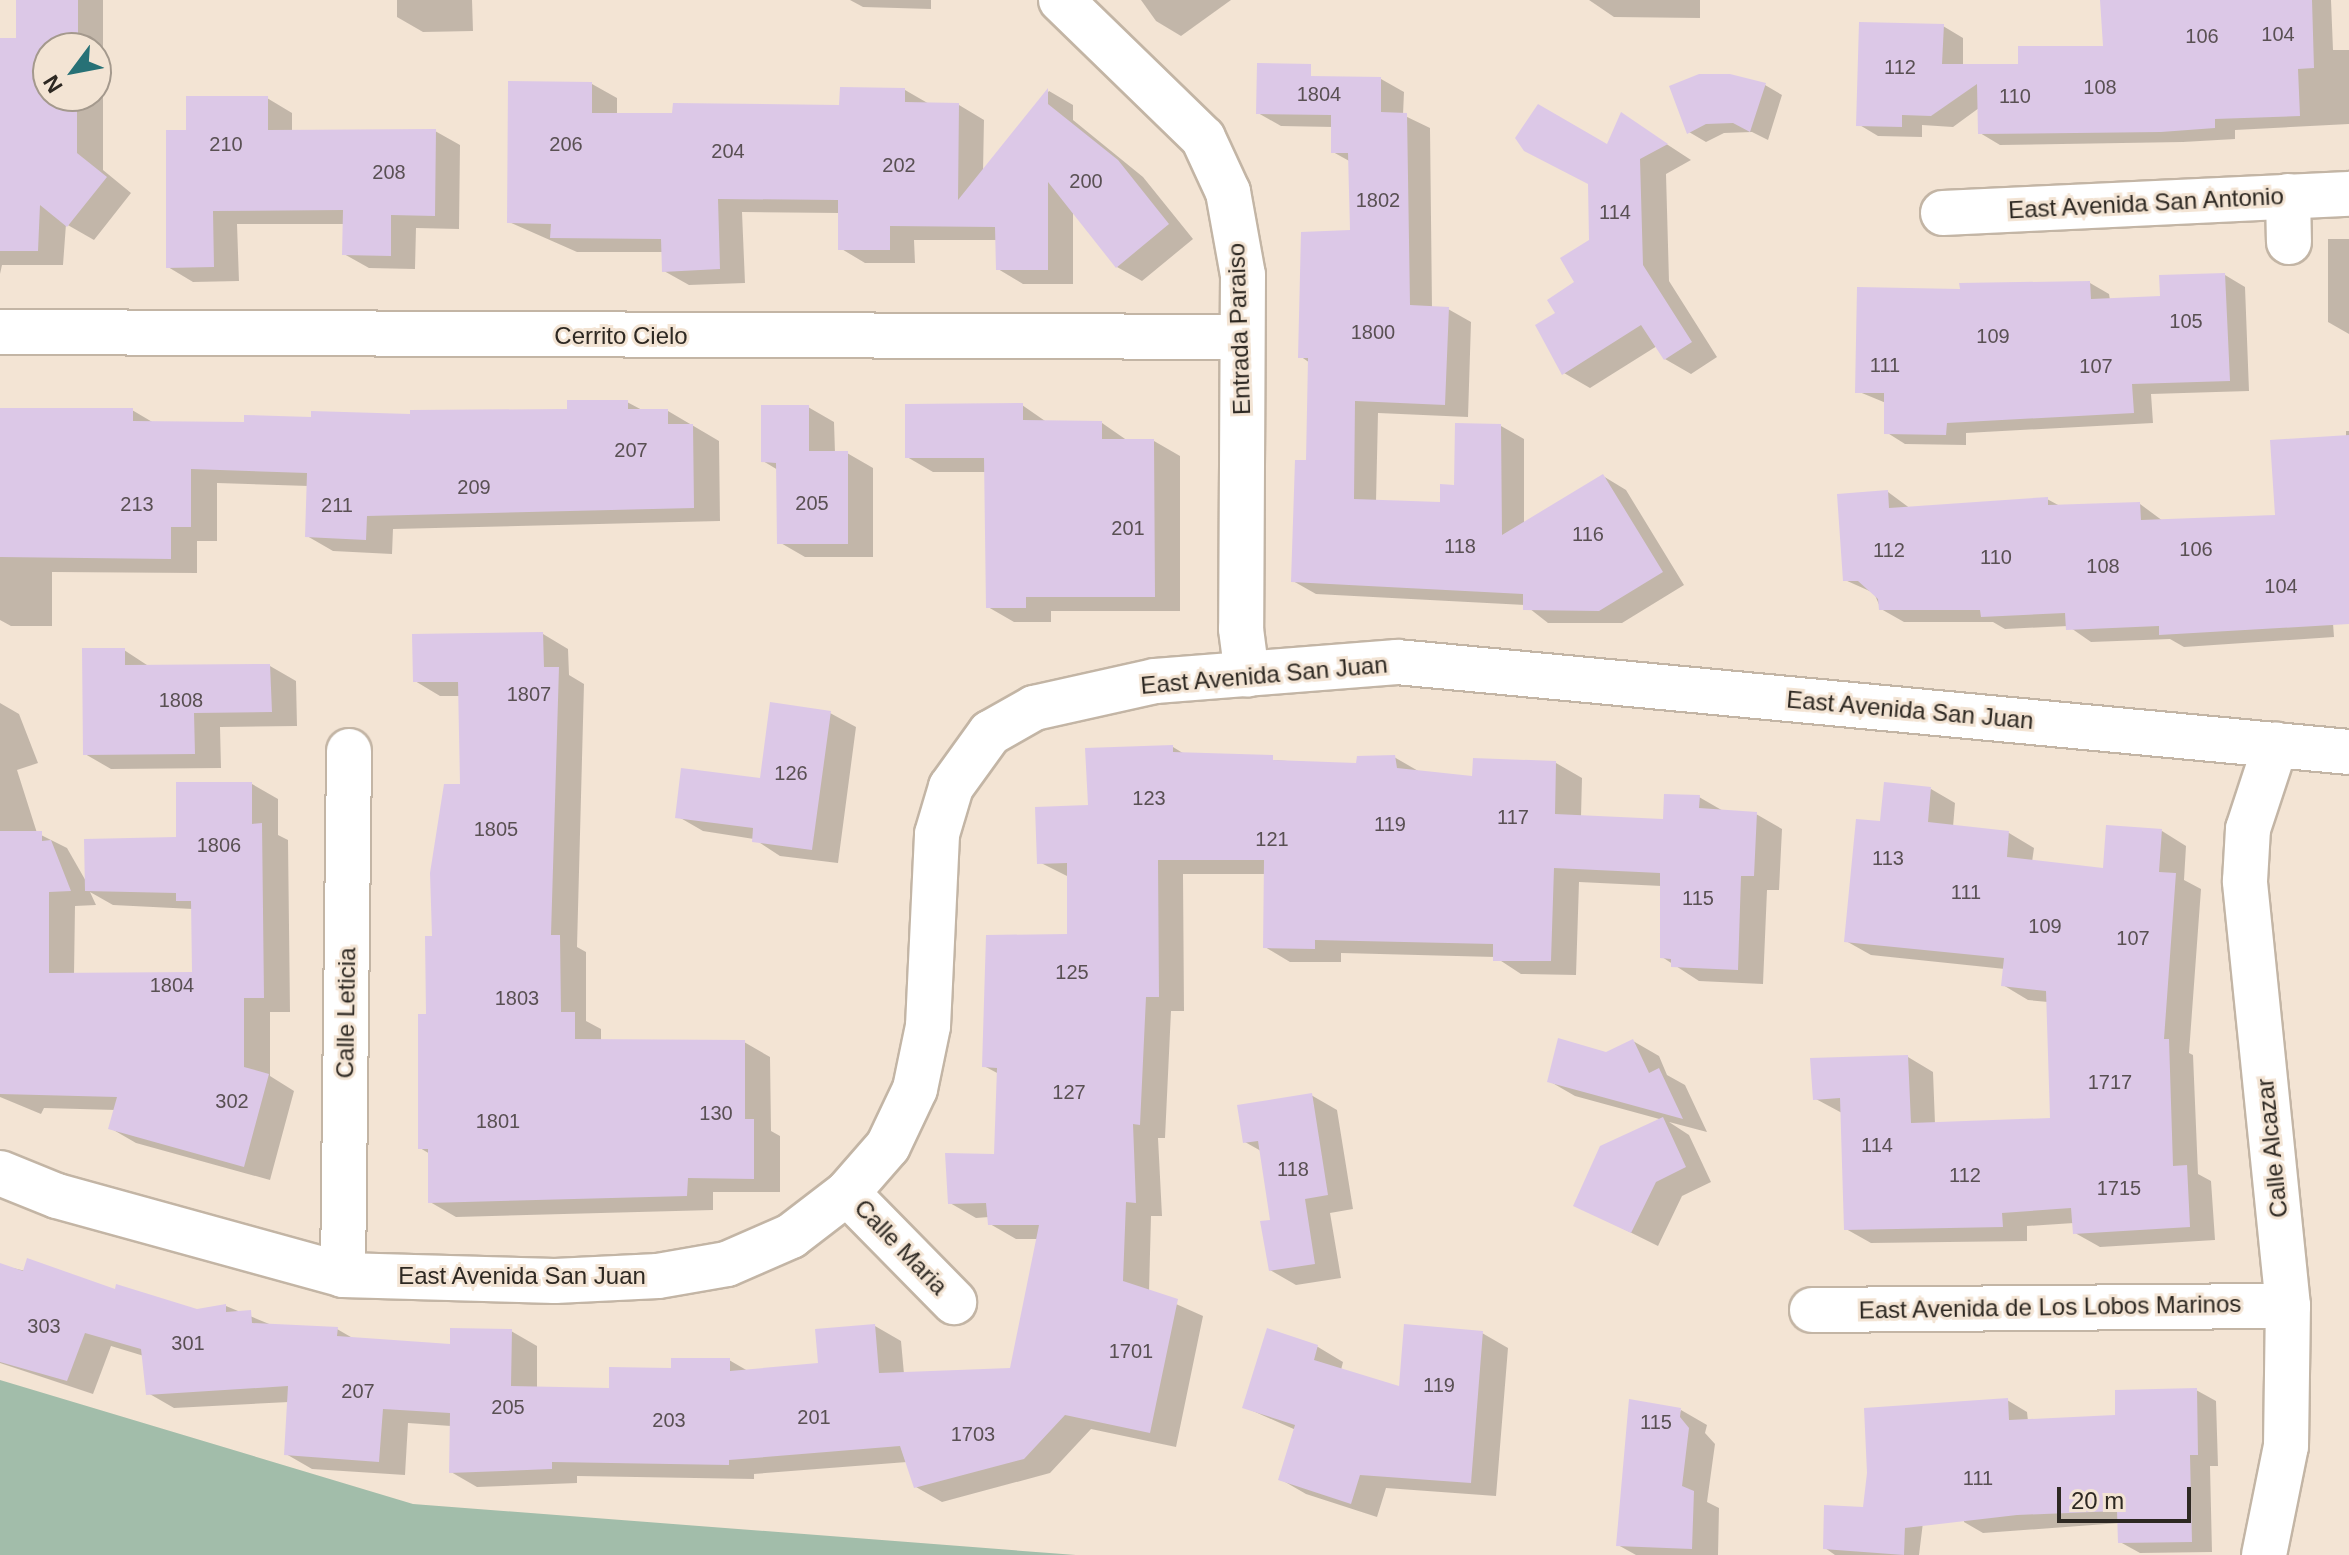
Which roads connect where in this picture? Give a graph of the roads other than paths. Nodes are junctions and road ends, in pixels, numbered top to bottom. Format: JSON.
{"nodes":[{"id":1,"x":1061,"y":0,"type":"edge"},
{"id":2,"x":2349,"y":194,"type":"edge"},
{"id":3,"x":2288,"y":196,"type":"junction"},
{"id":4,"x":1943,"y":213,"type":"dead end"},
{"id":5,"x":2289,"y":242,"type":"dead end"},
{"id":6,"x":0,"y":332,"type":"edge"},
{"id":7,"x":1242,"y":337,"type":"junction"},
{"id":8,"x":1247,"y":675,"type":"junction"},
{"id":9,"x":2276,"y":744,"type":"junction"},
{"id":10,"x":349,"y":751,"type":"dead end"},
{"id":11,"x":2349,"y":752,"type":"edge"},
{"id":12,"x":0,"y":1173,"type":"edge"},
{"id":13,"x":847,"y":1193,"type":"junction"},
{"id":14,"x":343,"y":1275,"type":"junction"},
{"id":15,"x":954,"y":1302,"type":"dead end"},
{"id":16,"x":2288,"y":1306,"type":"junction"},
{"id":17,"x":1812,"y":1310,"type":"dead end"},
{"id":18,"x":2264,"y":1555,"type":"edge"}],
"edges":[{"from":1,"to":7,"type":"street","name":"Entrada Paraiso"},
{"from":2,"to":3,"type":"street","name":"East Avenida San Antonio"},
{"from":3,"to":4,"type":"street","name":"East Avenida San Antonio"},
{"from":3,"to":5,"type":"street"},
{"from":6,"to":7,"type":"street","name":"Cerrito Cielo"},
{"from":7,"to":8,"type":"street","name":"Entrada Paraiso"},
{"from":8,"to":9,"type":"street","name":"East Avenida San Juan"},
{"from":8,"to":13,"type":"street","name":"East Avenida San Juan"},
{"from":9,"to":11,"type":"street","name":"East Avenida San Juan"},
{"from":9,"to":16,"type":"street","name":"Calle Alcazar"},
{"from":10,"to":14,"type":"street","name":"Calle Leticia"},
{"from":12,"to":14,"type":"street","name":"East Avenida San Juan"},
{"from":13,"to":14,"type":"street","name":"East Avenida San Juan"},
{"from":13,"to":15,"type":"street","name":"Calle Maria"},
{"from":16,"to":17,"type":"street","name":"East Avenida de Los Lobos Marinos"},
{"from":16,"to":18,"type":"street","name":"Calle Alcazar"}]}
